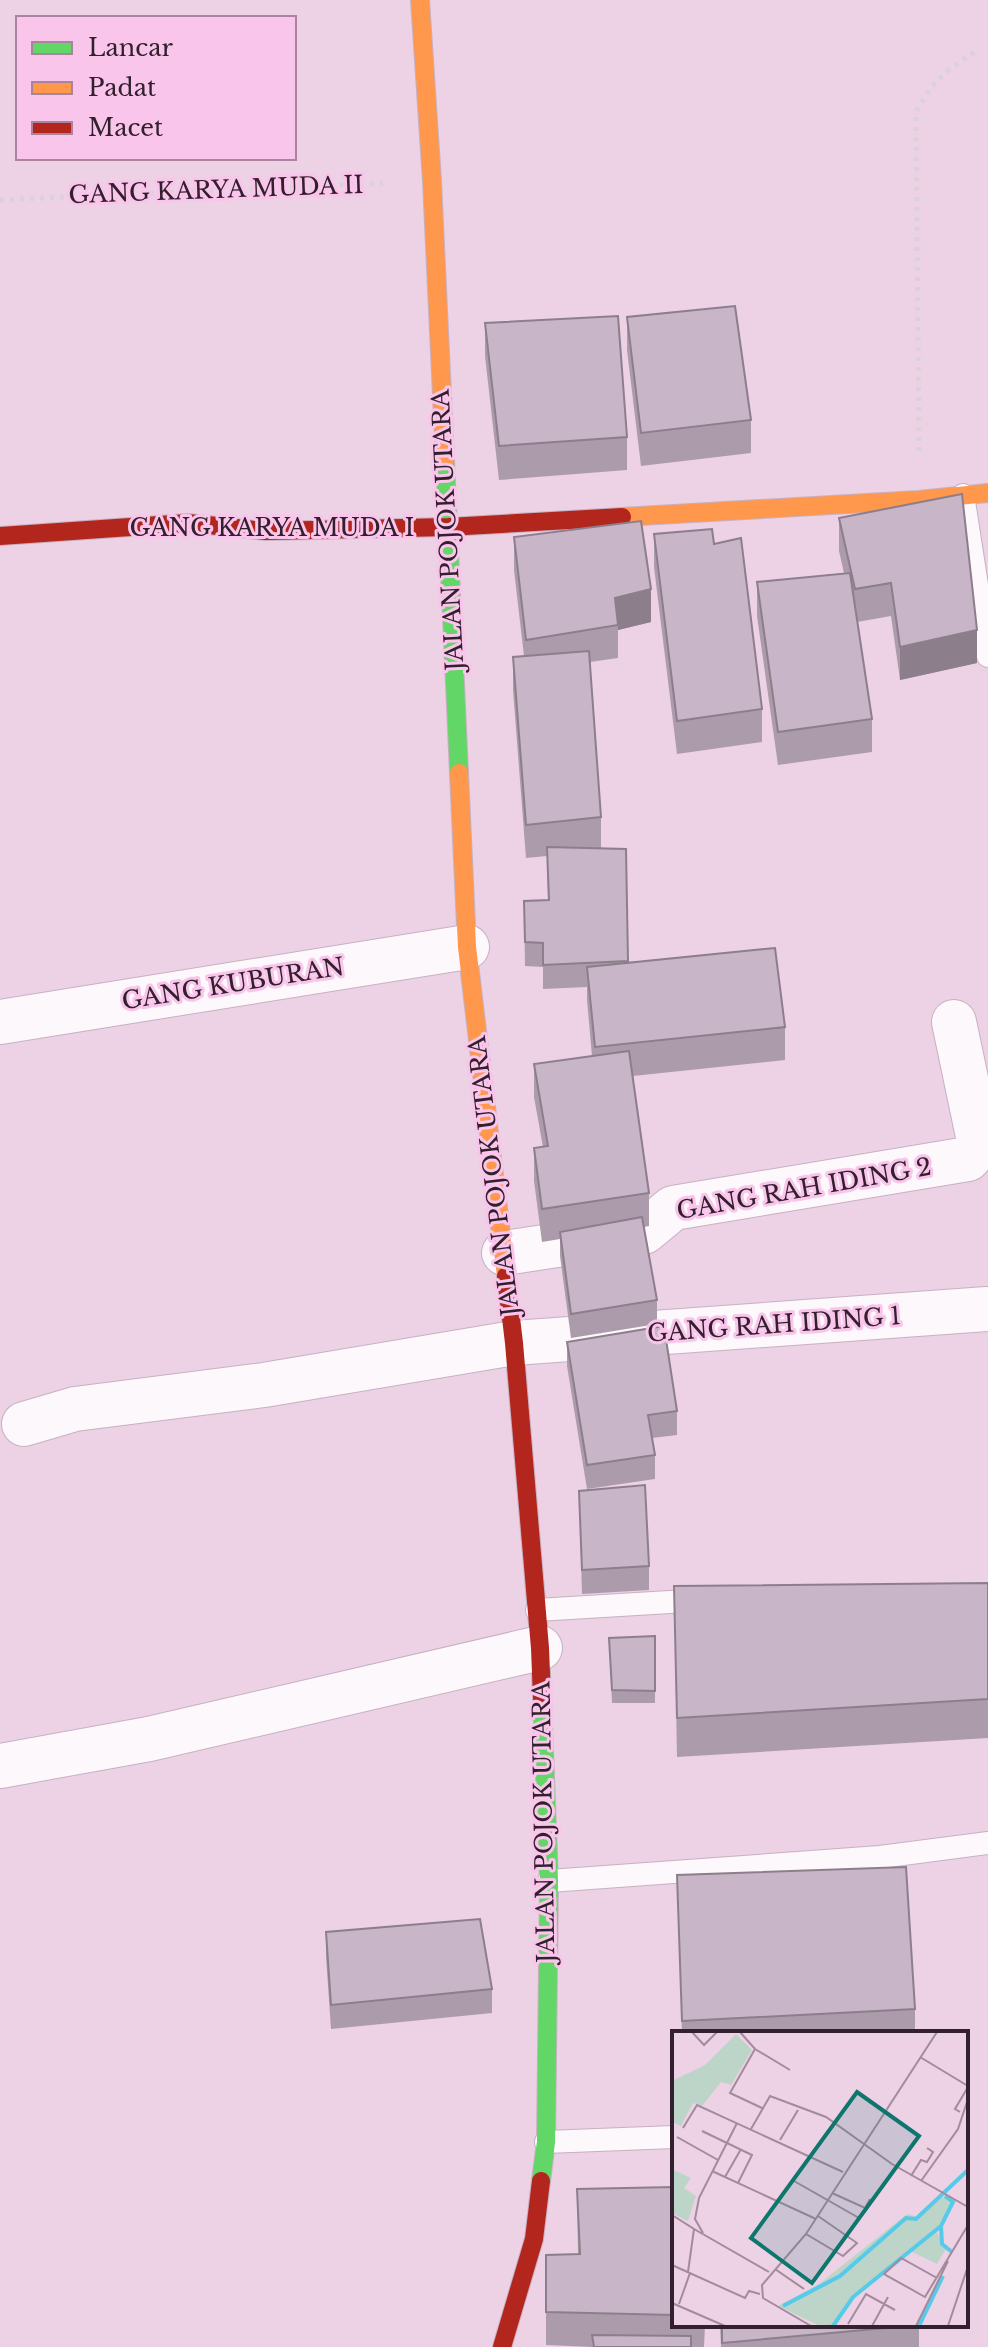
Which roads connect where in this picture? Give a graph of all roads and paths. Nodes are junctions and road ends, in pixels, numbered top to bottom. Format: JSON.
{"nodes":[{"id":1,"x":420,"y":0,"type":"edge"},
{"id":2,"x":977,"y":50,"type":"dead end"},
{"id":3,"x":432,"y":181,"type":"junction"},
{"id":4,"x":0,"y":200,"type":"edge"},
{"id":5,"x":988,"y":493,"type":"edge"},
{"id":6,"x":963,"y":495,"type":"junction"},
{"id":7,"x":919,"y":500,"type":"junction"},
{"id":8,"x":448,"y":527,"type":"junction"},
{"id":9,"x":0,"y":536,"type":"edge"},
{"id":10,"x":988,"y":656,"type":"edge"},
{"id":11,"x":467,"y":947,"type":"junction"},
{"id":12,"x":0,"y":1022,"type":"edge"},
{"id":13,"x":954,"y":1022,"type":"dead end"},
{"id":14,"x":504,"y":1253,"type":"junction"},
{"id":15,"x":987,"y":1309,"type":"edge"},
{"id":16,"x":514,"y":1343,"type":"junction"},
{"id":17,"x":24,"y":1424,"type":"dead end"},
{"id":18,"x":718,"y":1599,"type":"edge"},
{"id":19,"x":538,"y":1629,"type":"junction"},
{"id":20,"x":0,"y":1766,"type":"edge"},
{"id":21,"x":988,"y":1843,"type":"edge"},
{"id":22,"x":549,"y":1881,"type":"junction"},
{"id":23,"x":672,"y":2137,"type":"edge"},
{"id":24,"x":546,"y":2142,"type":"junction"},
{"id":25,"x":502,"y":2347,"type":"edge"}],
"edges":[{"from":1,"to":3,"type":"main road","name":"JALAN POJOK UTARA"},
{"from":2,"to":7,"type":"path"},
{"from":3,"to":4,"type":"path","name":"GANG KARYA MUDA II"},
{"from":3,"to":8,"type":"main road","name":"JALAN POJOK UTARA"},
{"from":5,"to":6,"type":"main road","name":"GANG KARYA MUDA I"},
{"from":6,"to":7,"type":"main road","name":"GANG KARYA MUDA I"},
{"from":6,"to":10,"type":"lane"},
{"from":7,"to":8,"type":"main road","name":"GANG KARYA MUDA I"},
{"from":8,"to":9,"type":"main road","name":"GANG KARYA MUDA I"},
{"from":8,"to":11,"type":"main road","name":"JALAN POJOK UTARA"},
{"from":11,"to":12,"type":"street","name":"GANG KUBURAN"},
{"from":11,"to":14,"type":"main road","name":"JALAN POJOK UTARA"},
{"from":13,"to":14,"type":"street","name":"GANG RAH IDING 2"},
{"from":14,"to":16,"type":"main road","name":"JALAN POJOK UTARA"},
{"from":15,"to":16,"type":"street","name":"GANG RAH IDING 1"},
{"from":16,"to":17,"type":"street","name":"GANG RAH IDING 1"},
{"from":16,"to":19,"type":"main road","name":"JALAN POJOK UTARA"},
{"from":18,"to":19,"type":"lane"},
{"from":19,"to":20,"type":"street"},
{"from":19,"to":22,"type":"main road","name":"JALAN POJOK UTARA"},
{"from":21,"to":22,"type":"lane"},
{"from":22,"to":24,"type":"main road","name":"JALAN POJOK UTARA"},
{"from":23,"to":24,"type":"lane"},
{"from":24,"to":25,"type":"main road","name":"JALAN POJOK UTARA"}]}
